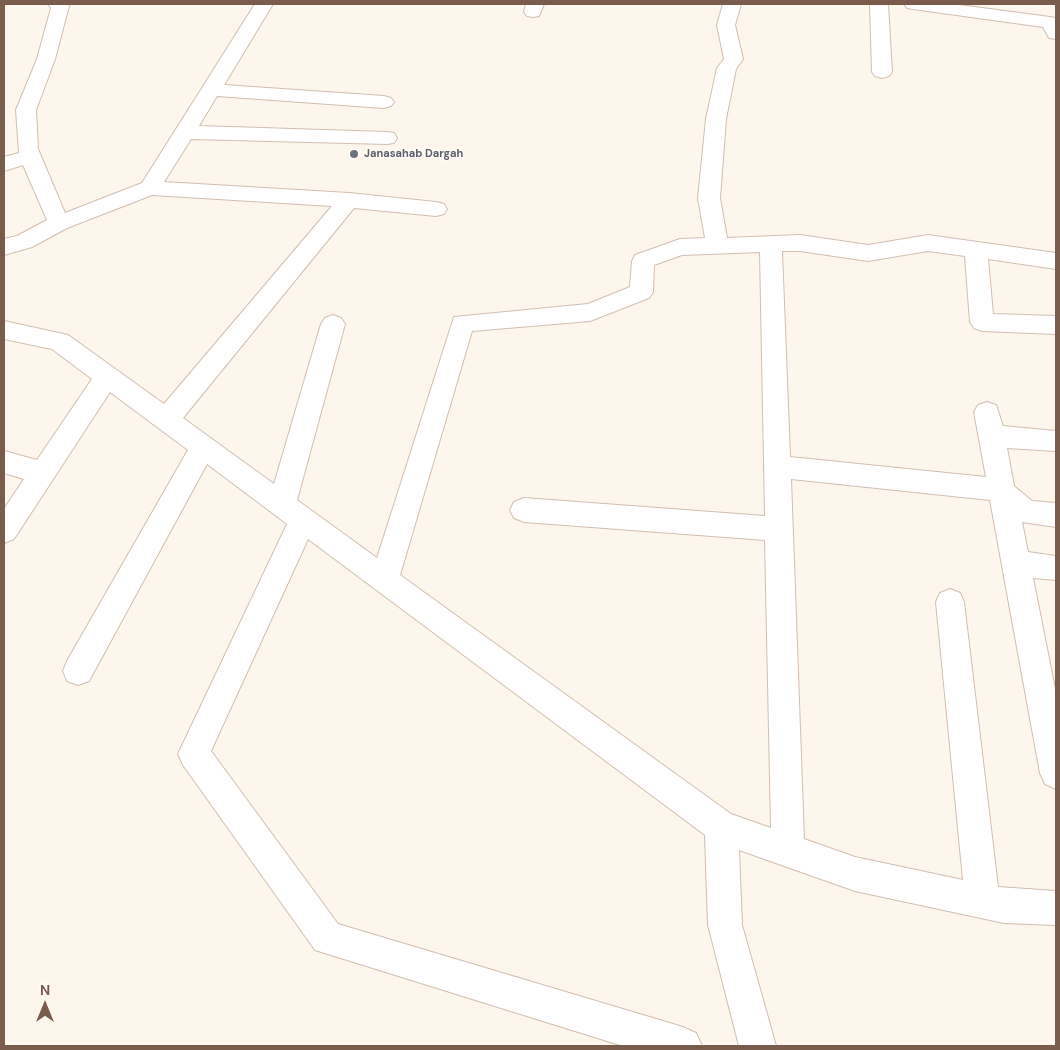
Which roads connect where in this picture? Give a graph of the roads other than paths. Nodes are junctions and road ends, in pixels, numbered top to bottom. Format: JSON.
{"nodes":[{"id":1,"x":57,"y":4,"type":"edge"},
{"id":2,"x":264,"y":4,"type":"edge"},
{"id":3,"x":732,"y":4,"type":"edge"},
{"id":4,"x":879,"y":4,"type":"edge"},
{"id":5,"x":913,"y":4,"type":"edge"},
{"id":6,"x":1056,"y":34,"type":"edge"},
{"id":7,"x":882,"y":72,"type":"dead end"},
{"id":8,"x":211,"y":90,"type":"junction"},
{"id":9,"x":384,"y":102,"type":"dead end"},
{"id":10,"x":185,"y":132,"type":"junction"},
{"id":11,"x":387,"y":138,"type":"dead end"},
{"id":12,"x":31,"y":156,"type":"junction"},
{"id":13,"x":4,"y":164,"type":"edge"},
{"id":14,"x":150,"y":188,"type":"junction"},
{"id":15,"x":350,"y":200,"type":"junction"},
{"id":16,"x":436,"y":209,"type":"dead end"},
{"id":17,"x":59,"y":223,"type":"junction"},
{"id":18,"x":771,"y":244,"type":"junction"},
{"id":19,"x":717,"y":246,"type":"junction"},
{"id":20,"x":4,"y":247,"type":"edge"},
{"id":21,"x":976,"y":250,"type":"junction"},
{"id":22,"x":1056,"y":261,"type":"edge"},
{"id":23,"x":333,"y":324,"type":"dead end"},
{"id":24,"x":1056,"y":325,"type":"edge"},
{"id":25,"x":4,"y":330,"type":"edge"},
{"id":26,"x":107,"y":377,"type":"junction"},
{"id":27,"x":166,"y":420,"type":"junction"},
{"id":28,"x":1056,"y":441,"type":"edge"},
{"id":29,"x":203,"y":447,"type":"junction"},
{"id":30,"x":4,"y":462,"type":"edge"},
{"id":31,"x":777,"y":466,"type":"junction"},
{"id":32,"x":43,"y":473,"type":"junction"},
{"id":33,"x":1002,"y":490,"type":"junction"},
{"id":34,"x":524,"y":510,"type":"dead end"},
{"id":35,"x":292,"y":513,"type":"junction"},
{"id":36,"x":1056,"y":515,"type":"edge"},
{"id":37,"x":778,"y":530,"type":"junction"},
{"id":38,"x":4,"y":531,"type":"edge"},
{"id":39,"x":1016,"y":563,"type":"junction"},
{"id":40,"x":1056,"y":568,"type":"edge"},
{"id":41,"x":384,"y":580,"type":"junction"},
{"id":42,"x":950,"y":602,"type":"dead end"},
{"id":43,"x":78,"y":671,"type":"dead end"},
{"id":44,"x":1056,"y":773,"type":"edge"},
{"id":45,"x":721,"y":827,"type":"junction"},
{"id":46,"x":788,"y":851,"type":"junction"},
{"id":47,"x":982,"y":902,"type":"junction"},
{"id":48,"x":1056,"y":908,"type":"edge"},
{"id":49,"x":684,"y":1046,"type":"edge"},
{"id":50,"x":757,"y":1046,"type":"edge"}],
"edges":[{"from":1,"to":12,"type":"street"},
{"from":2,"to":8,"type":"street"},
{"from":3,"to":19,"type":"street"},
{"from":4,"to":7,"type":"street"},
{"from":5,"to":6,"type":"street"},
{"from":8,"to":9,"type":"street"},
{"from":8,"to":10,"type":"street"},
{"from":10,"to":11,"type":"street"},
{"from":10,"to":14,"type":"street"},
{"from":12,"to":13,"type":"street"},
{"from":12,"to":17,"type":"street"},
{"from":14,"to":15,"type":"street"},
{"from":14,"to":17,"type":"street"},
{"from":15,"to":16,"type":"street"},
{"from":15,"to":27,"type":"street"},
{"from":17,"to":20,"type":"street"},
{"from":18,"to":19,"type":"street"},
{"from":18,"to":21,"type":"street"},
{"from":18,"to":31,"type":"street"},
{"from":19,"to":41,"type":"street"},
{"from":21,"to":22,"type":"street"},
{"from":21,"to":24,"type":"street"},
{"from":23,"to":35,"type":"street"},
{"from":25,"to":26,"type":"street"},
{"from":26,"to":27,"type":"street"},
{"from":26,"to":32,"type":"street"},
{"from":27,"to":29,"type":"street"},
{"from":28,"to":33,"type":"street"},
{"from":29,"to":35,"type":"street"},
{"from":29,"to":43,"type":"street"},
{"from":30,"to":32,"type":"street"},
{"from":31,"to":33,"type":"street"},
{"from":31,"to":37,"type":"street"},
{"from":32,"to":38,"type":"street"},
{"from":33,"to":36,"type":"street"},
{"from":33,"to":39,"type":"street"},
{"from":34,"to":37,"type":"street"},
{"from":35,"to":41,"type":"street"},
{"from":35,"to":49,"type":"street"},
{"from":37,"to":46,"type":"street"},
{"from":39,"to":40,"type":"street"},
{"from":39,"to":44,"type":"street"},
{"from":41,"to":45,"type":"street"},
{"from":42,"to":47,"type":"street"},
{"from":45,"to":46,"type":"street"},
{"from":45,"to":50,"type":"street"},
{"from":46,"to":47,"type":"street"},
{"from":47,"to":48,"type":"street"}]}
